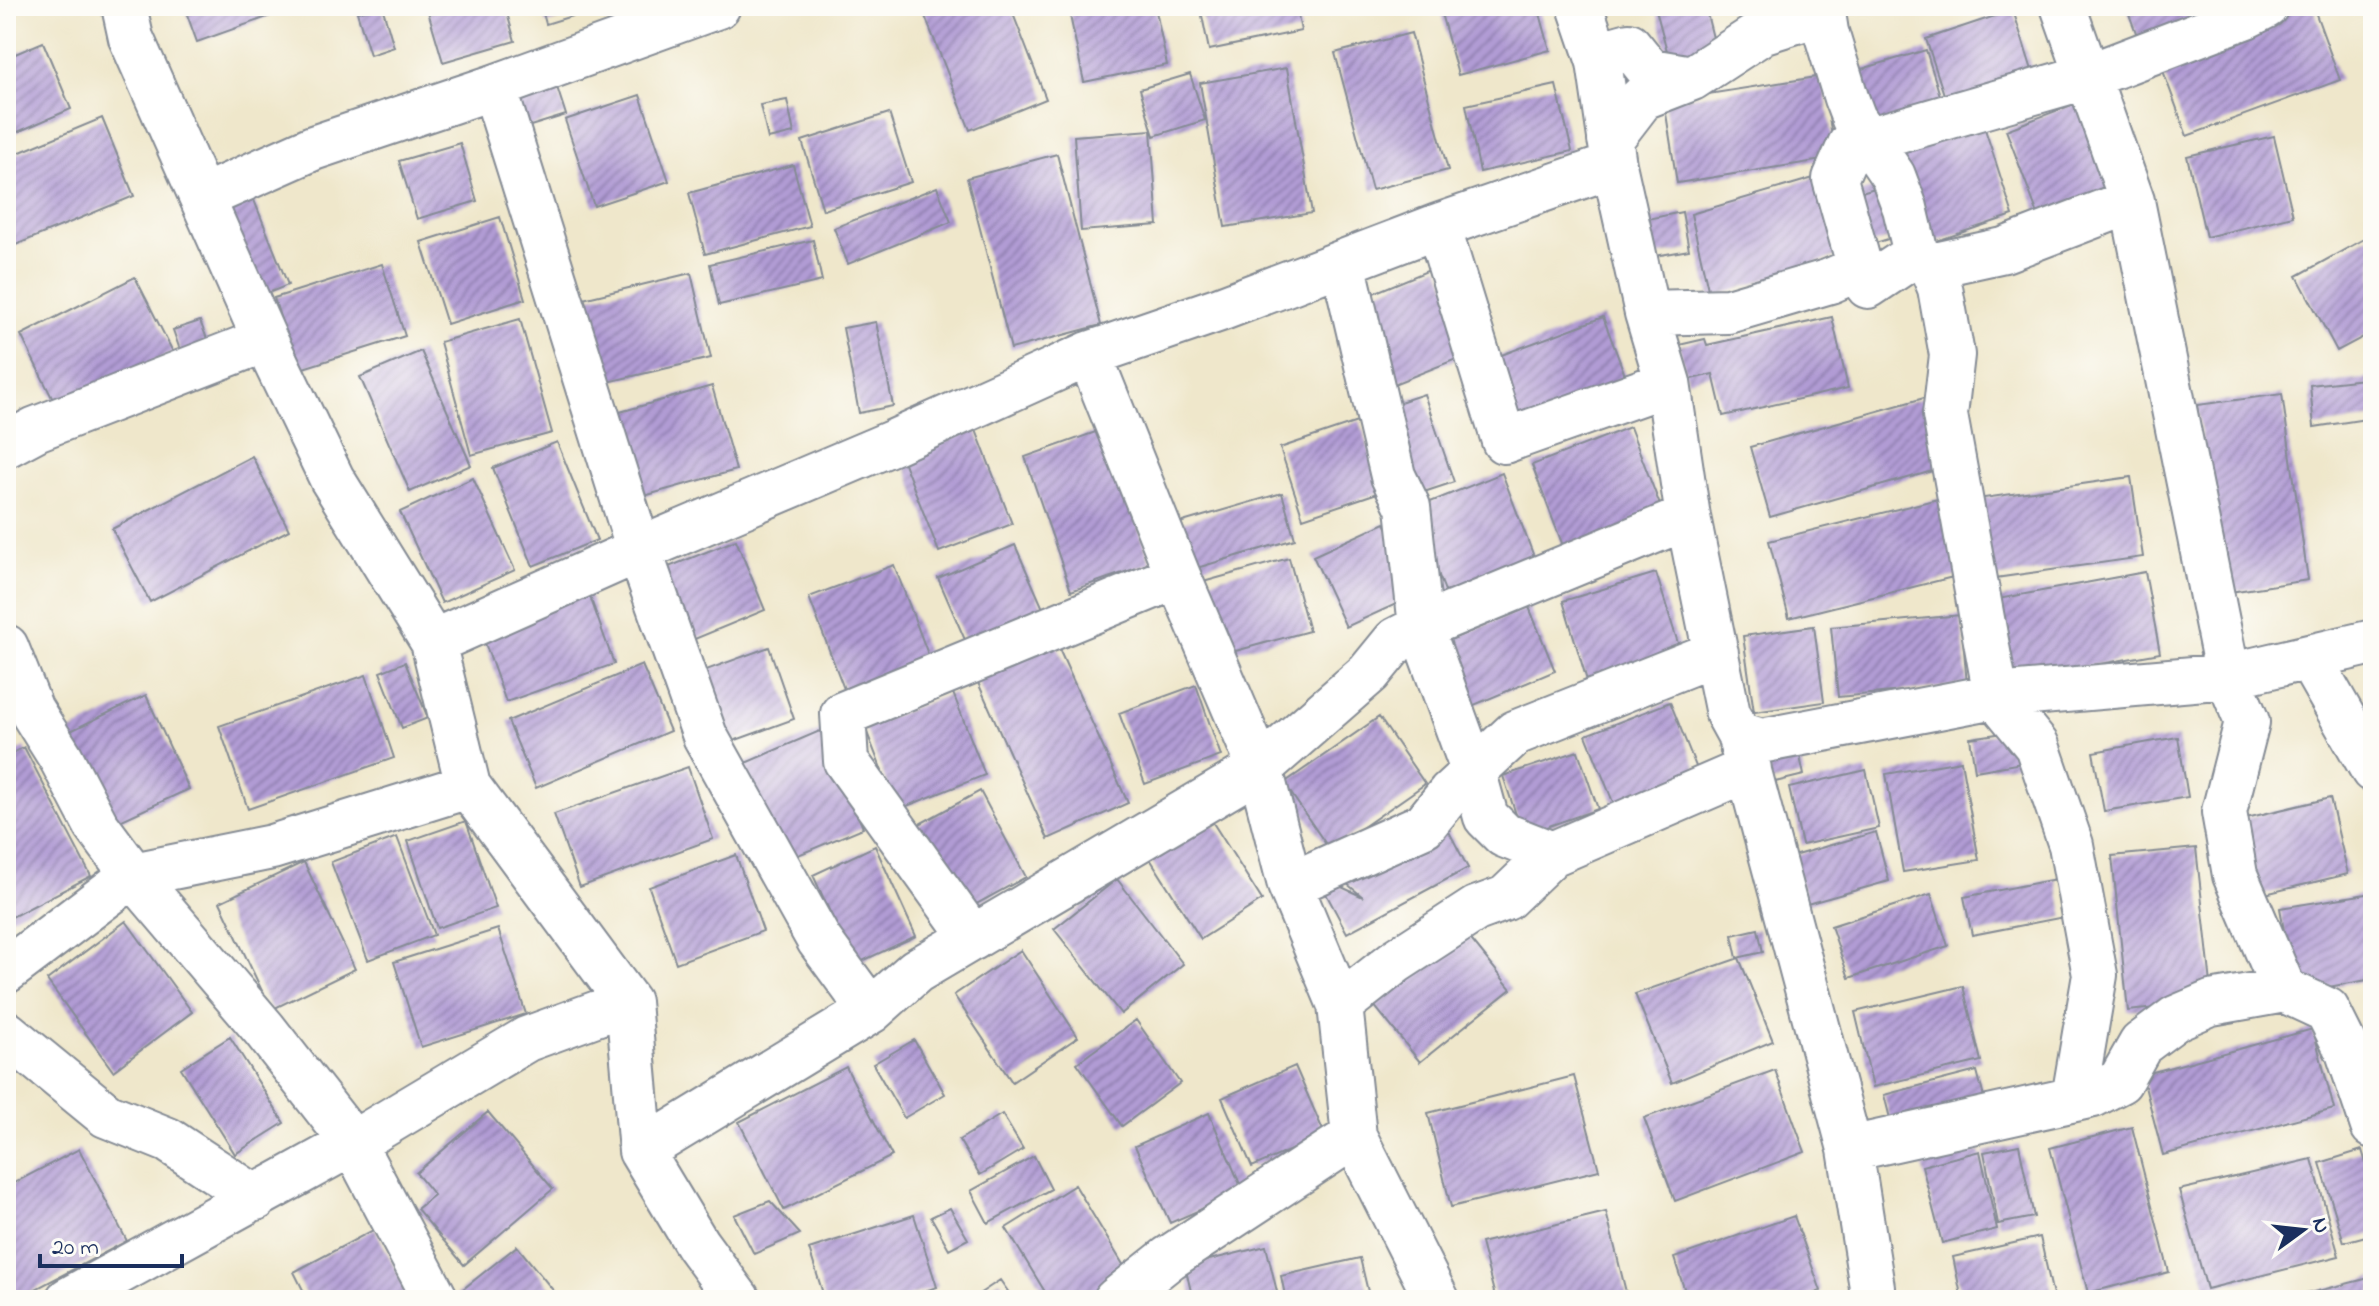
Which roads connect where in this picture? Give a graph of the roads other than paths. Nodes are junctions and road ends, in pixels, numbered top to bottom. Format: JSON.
{"nodes":[{"id":1,"x":124,"y":6,"type":"edge"},
{"id":2,"x":718,"y":6,"type":"edge"},
{"id":3,"x":1580,"y":6,"type":"edge"},
{"id":4,"x":1820,"y":6,"type":"edge"},
{"id":5,"x":2063,"y":6,"type":"edge"},
{"id":6,"x":2266,"y":6,"type":"edge"},
{"id":7,"x":1599,"y":62,"type":"junction"},
{"id":8,"x":2089,"y":76,"type":"junction"},
{"id":9,"x":1692,"y":78,"type":"junction"},
{"id":10,"x":494,"y":87,"type":"junction"},
{"id":11,"x":1870,"y":141,"type":"junction"},
{"id":12,"x":1612,"y":153,"type":"junction"},
{"id":13,"x":203,"y":197,"type":"junction"},
{"id":14,"x":2132,"y":201,"type":"junction"},
{"id":15,"x":1438,"y":226,"type":"junction"},
{"id":16,"x":1924,"y":260,"type":"junction"},
{"id":17,"x":1343,"y":263,"type":"junction"},
{"id":18,"x":1860,"y":268,"type":"junction"},
{"id":19,"x":1647,"y":313,"type":"junction"},
{"id":20,"x":265,"y":340,"type":"junction"},
{"id":21,"x":1089,"y":354,"type":"junction"},
{"id":22,"x":1668,"y":383,"type":"junction"},
{"id":23,"x":6,"y":445,"type":"edge"},
{"id":24,"x":1688,"y":517,"type":"junction"},
{"id":25,"x":639,"y":550,"type":"junction"},
{"id":26,"x":1178,"y":576,"type":"junction"},
{"id":27,"x":1421,"y":627,"type":"junction"},
{"id":28,"x":433,"y":642,"type":"junction"},
{"id":29,"x":2373,"y":642,"type":"edge"},
{"id":30,"x":6,"y":647,"type":"edge"},
{"id":31,"x":1716,"y":653,"type":"junction"},
{"id":32,"x":2309,"y":658,"type":"junction"},
{"id":33,"x":2228,"y":676,"type":"junction"},
{"id":34,"x":1996,"y":696,"type":"junction"},
{"id":35,"x":1744,"y":752,"type":"junction"},
{"id":36,"x":1260,"y":768,"type":"junction"},
{"id":37,"x":1473,"y":770,"type":"junction"},
{"id":38,"x":2373,"y":770,"type":"edge"},
{"id":39,"x":468,"y":786,"type":"junction"},
{"id":40,"x":1552,"y":854,"type":"junction"},
{"id":41,"x":133,"y":875,"type":"junction"},
{"id":42,"x":1290,"y":885,"type":"junction"},
{"id":43,"x":973,"y":938,"type":"junction"},
{"id":44,"x":6,"y":971,"type":"edge"},
{"id":45,"x":2284,"y":990,"type":"junction"},
{"id":46,"x":628,"y":1002,"type":"junction"},
{"id":47,"x":1340,"y":1005,"type":"junction"},
{"id":48,"x":871,"y":1011,"type":"junction"},
{"id":49,"x":6,"y":1033,"type":"edge"},
{"id":50,"x":2074,"y":1098,"type":"junction"},
{"id":51,"x":2373,"y":1126,"type":"edge"},
{"id":52,"x":1354,"y":1136,"type":"junction"},
{"id":53,"x":353,"y":1143,"type":"junction"},
{"id":54,"x":1850,"y":1149,"type":"junction"},
{"id":55,"x":641,"y":1151,"type":"junction"},
{"id":56,"x":256,"y":1198,"type":"junction"},
{"id":57,"x":1865,"y":1296,"type":"edge"},
{"id":58,"x":68,"y":1300,"type":"edge"},
{"id":59,"x":436,"y":1300,"type":"edge"},
{"id":60,"x":738,"y":1300,"type":"edge"},
{"id":61,"x":1116,"y":1300,"type":"edge"},
{"id":62,"x":1437,"y":1300,"type":"edge"}],
"edges":[{"from":1,"to":13,"type":"street"},
{"from":2,"to":10,"type":"street"},
{"from":3,"to":7,"type":"street"},
{"from":4,"to":9,"type":"street"},
{"from":4,"to":11,"type":"street"},
{"from":5,"to":8,"type":"street"},
{"from":6,"to":8,"type":"street"},
{"from":7,"to":9,"type":"street"},
{"from":7,"to":12,"type":"street"},
{"from":8,"to":11,"type":"street"},
{"from":8,"to":14,"type":"street"},
{"from":9,"to":12,"type":"street"},
{"from":10,"to":13,"type":"street"},
{"from":10,"to":25,"type":"street"},
{"from":11,"to":16,"type":"street"},
{"from":11,"to":18,"type":"street"},
{"from":12,"to":15,"type":"street"},
{"from":12,"to":19,"type":"street"},
{"from":13,"to":20,"type":"street"},
{"from":14,"to":16,"type":"street"},
{"from":14,"to":33,"type":"street"},
{"from":15,"to":17,"type":"street"},
{"from":15,"to":22,"type":"street"},
{"from":16,"to":18,"type":"street"},
{"from":16,"to":34,"type":"street"},
{"from":17,"to":21,"type":"street"},
{"from":17,"to":27,"type":"street"},
{"from":18,"to":19,"type":"street"},
{"from":19,"to":22,"type":"street"},
{"from":20,"to":23,"type":"street"},
{"from":20,"to":28,"type":"street"},
{"from":21,"to":25,"type":"street"},
{"from":21,"to":26,"type":"street"},
{"from":22,"to":24,"type":"street"},
{"from":24,"to":27,"type":"street"},
{"from":24,"to":31,"type":"street"},
{"from":25,"to":28,"type":"street"},
{"from":25,"to":48,"type":"street"},
{"from":26,"to":36,"type":"street"},
{"from":26,"to":43,"type":"street"},
{"from":27,"to":36,"type":"street"},
{"from":27,"to":37,"type":"street"},
{"from":28,"to":39,"type":"street"},
{"from":29,"to":32,"type":"street"},
{"from":30,"to":41,"type":"street"},
{"from":31,"to":35,"type":"street"},
{"from":31,"to":37,"type":"street"},
{"from":32,"to":33,"type":"street"},
{"from":32,"to":38,"type":"street"},
{"from":33,"to":34,"type":"street"},
{"from":33,"to":45,"type":"street"},
{"from":34,"to":35,"type":"street"},
{"from":34,"to":50,"type":"street"},
{"from":35,"to":40,"type":"street"},
{"from":35,"to":54,"type":"street"},
{"from":36,"to":42,"type":"street"},
{"from":36,"to":43,"type":"street"},
{"from":37,"to":40,"type":"street"},
{"from":37,"to":42,"type":"street"},
{"from":39,"to":41,"type":"street"},
{"from":39,"to":46,"type":"street"},
{"from":40,"to":47,"type":"street"},
{"from":41,"to":44,"type":"street"},
{"from":41,"to":53,"type":"street"},
{"from":42,"to":47,"type":"street"},
{"from":43,"to":48,"type":"street"},
{"from":45,"to":50,"type":"street"},
{"from":45,"to":51,"type":"street"},
{"from":46,"to":53,"type":"street"},
{"from":46,"to":55,"type":"street"},
{"from":47,"to":52,"type":"street"},
{"from":48,"to":55,"type":"street"},
{"from":49,"to":56,"type":"street"},
{"from":50,"to":54,"type":"street"},
{"from":52,"to":61,"type":"street"},
{"from":52,"to":62,"type":"street"},
{"from":53,"to":56,"type":"street"},
{"from":53,"to":59,"type":"street"},
{"from":54,"to":57,"type":"street"},
{"from":55,"to":60,"type":"street"},
{"from":56,"to":58,"type":"street"}]}
